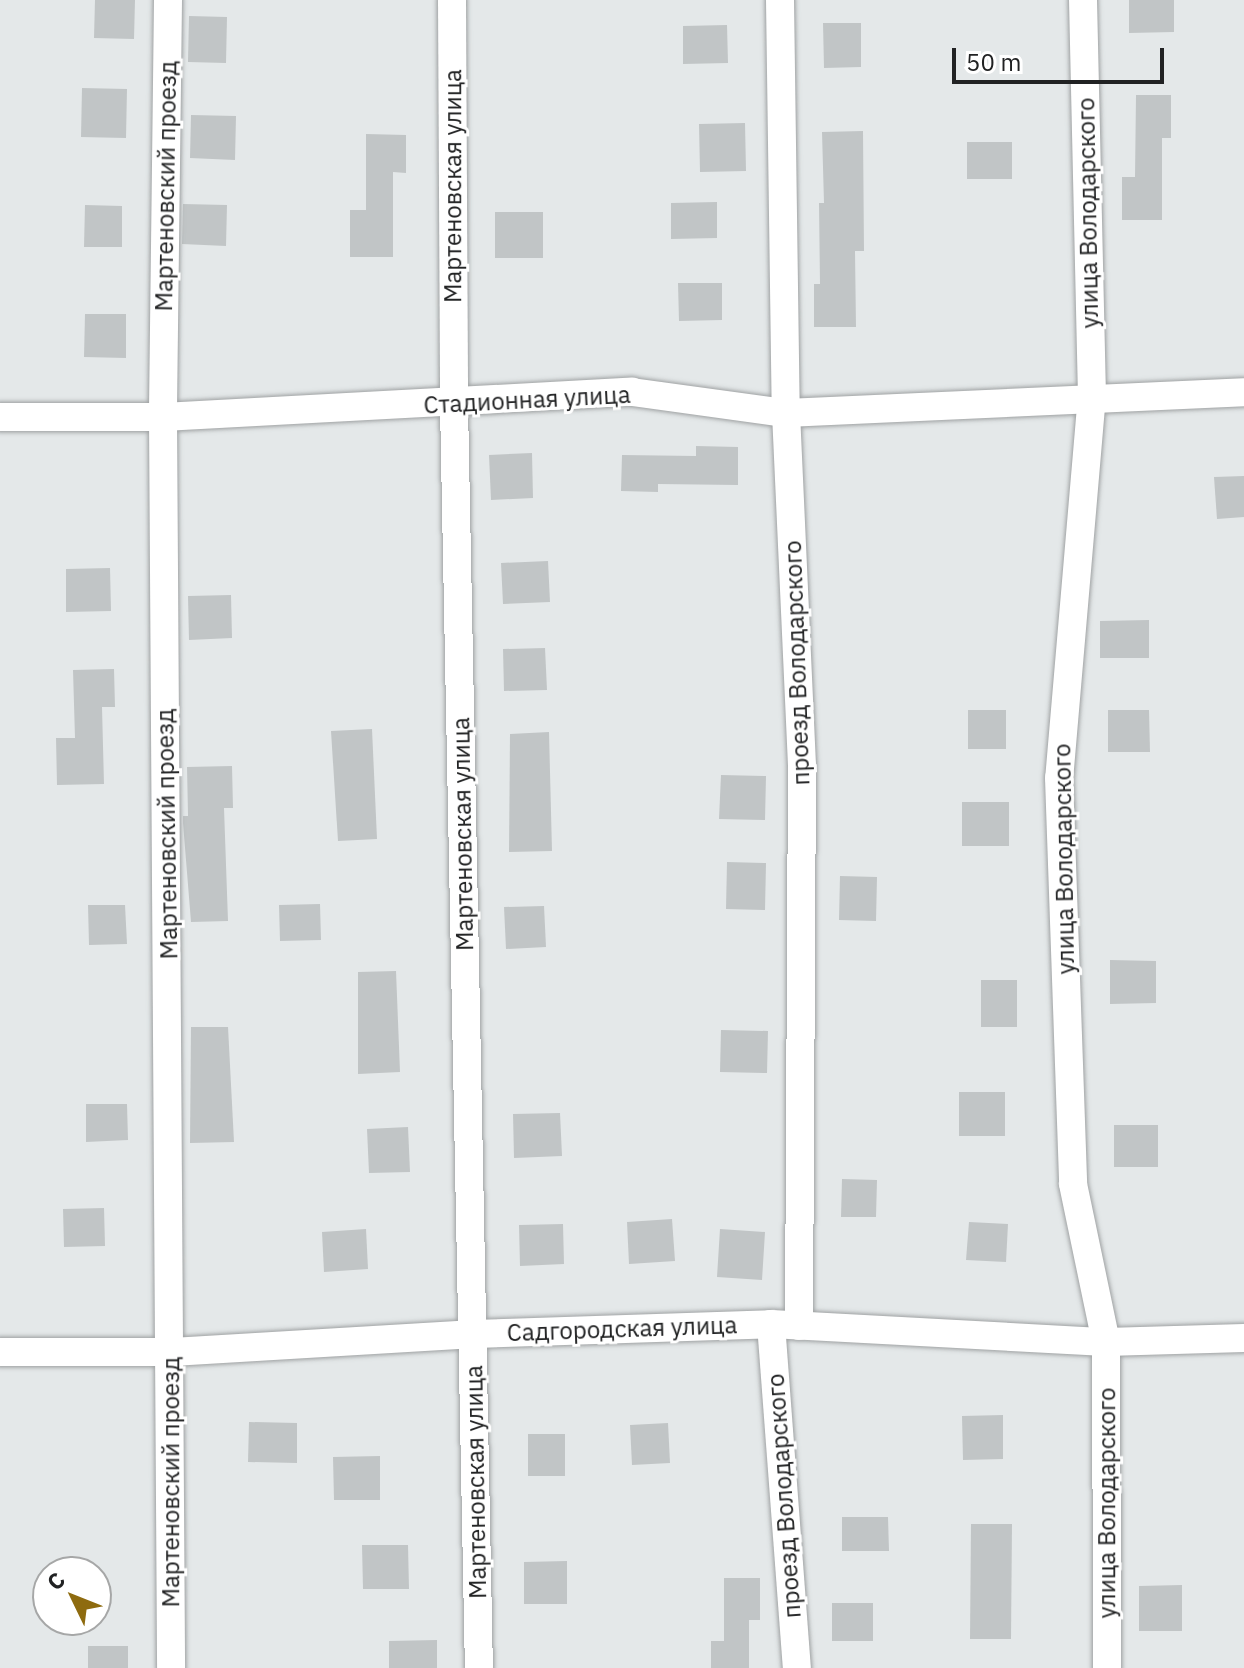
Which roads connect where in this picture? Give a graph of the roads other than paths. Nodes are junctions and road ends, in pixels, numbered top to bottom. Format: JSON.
{"nodes":[{"id":1,"x":168,"y":0,"type":"edge"},
{"id":2,"x":452,"y":0,"type":"edge"},
{"id":3,"x":780,"y":0,"type":"edge"},
{"id":4,"x":1083,"y":0,"type":"edge"},
{"id":5,"x":1244,"y":392,"type":"edge"},
{"id":6,"x":1092,"y":395,"type":"junction"},
{"id":7,"x":454,"y":405,"type":"junction"},
{"id":8,"x":786,"y":413,"type":"junction"},
{"id":9,"x":0,"y":417,"type":"edge"},
{"id":10,"x":163,"y":417,"type":"junction"},
{"id":11,"x":771,"y":1324,"type":"junction"},
{"id":12,"x":799,"y":1326,"type":"junction"},
{"id":13,"x":474,"y":1334,"type":"junction"},
{"id":14,"x":1244,"y":1338,"type":"edge"},
{"id":15,"x":1106,"y":1342,"type":"junction"},
{"id":16,"x":0,"y":1352,"type":"edge"},
{"id":17,"x":172,"y":1352,"type":"junction"},
{"id":18,"x":171,"y":1668,"type":"edge"},
{"id":19,"x":479,"y":1668,"type":"edge"},
{"id":20,"x":797,"y":1668,"type":"edge"},
{"id":21,"x":1107,"y":1668,"type":"edge"}],
"edges":[{"from":1,"to":10,"type":"street","name":"Мартеновский проезд"},
{"from":2,"to":7,"type":"street","name":"Мартеновская улица"},
{"from":3,"to":8,"type":"street","name":"проезд Володарского"},
{"from":4,"to":6,"type":"street","name":"улица Володарского"},
{"from":5,"to":6,"type":"street","name":"Стадионная улица"},
{"from":6,"to":8,"type":"street","name":"Стадионная улица"},
{"from":6,"to":15,"type":"street","name":"улица Володарского"},
{"from":7,"to":8,"type":"street","name":"Стадионная улица"},
{"from":7,"to":10,"type":"street","name":"Стадионная улица"},
{"from":7,"to":13,"type":"street","name":"Мартеновская улица"},
{"from":8,"to":12,"type":"street","name":"проезд Володарского"},
{"from":9,"to":10,"type":"street","name":"Стадионная улица"},
{"from":10,"to":17,"type":"street","name":"Мартеновский проезд"},
{"from":11,"to":12,"type":"street","name":"Садгородская улица"},
{"from":11,"to":13,"type":"street","name":"Садгородская улица"},
{"from":11,"to":20,"type":"street","name":"проезд Володарского"},
{"from":12,"to":15,"type":"street","name":"Садгородская улица"},
{"from":13,"to":17,"type":"street","name":"Садгородская улица"},
{"from":13,"to":19,"type":"street","name":"Мартеновская улица"},
{"from":14,"to":15,"type":"street","name":"Садгородская улица"},
{"from":15,"to":21,"type":"street","name":"улица Володарского"},
{"from":16,"to":17,"type":"street","name":"Садгородская улица"},
{"from":17,"to":18,"type":"street","name":"Мартеновский проезд"}]}
